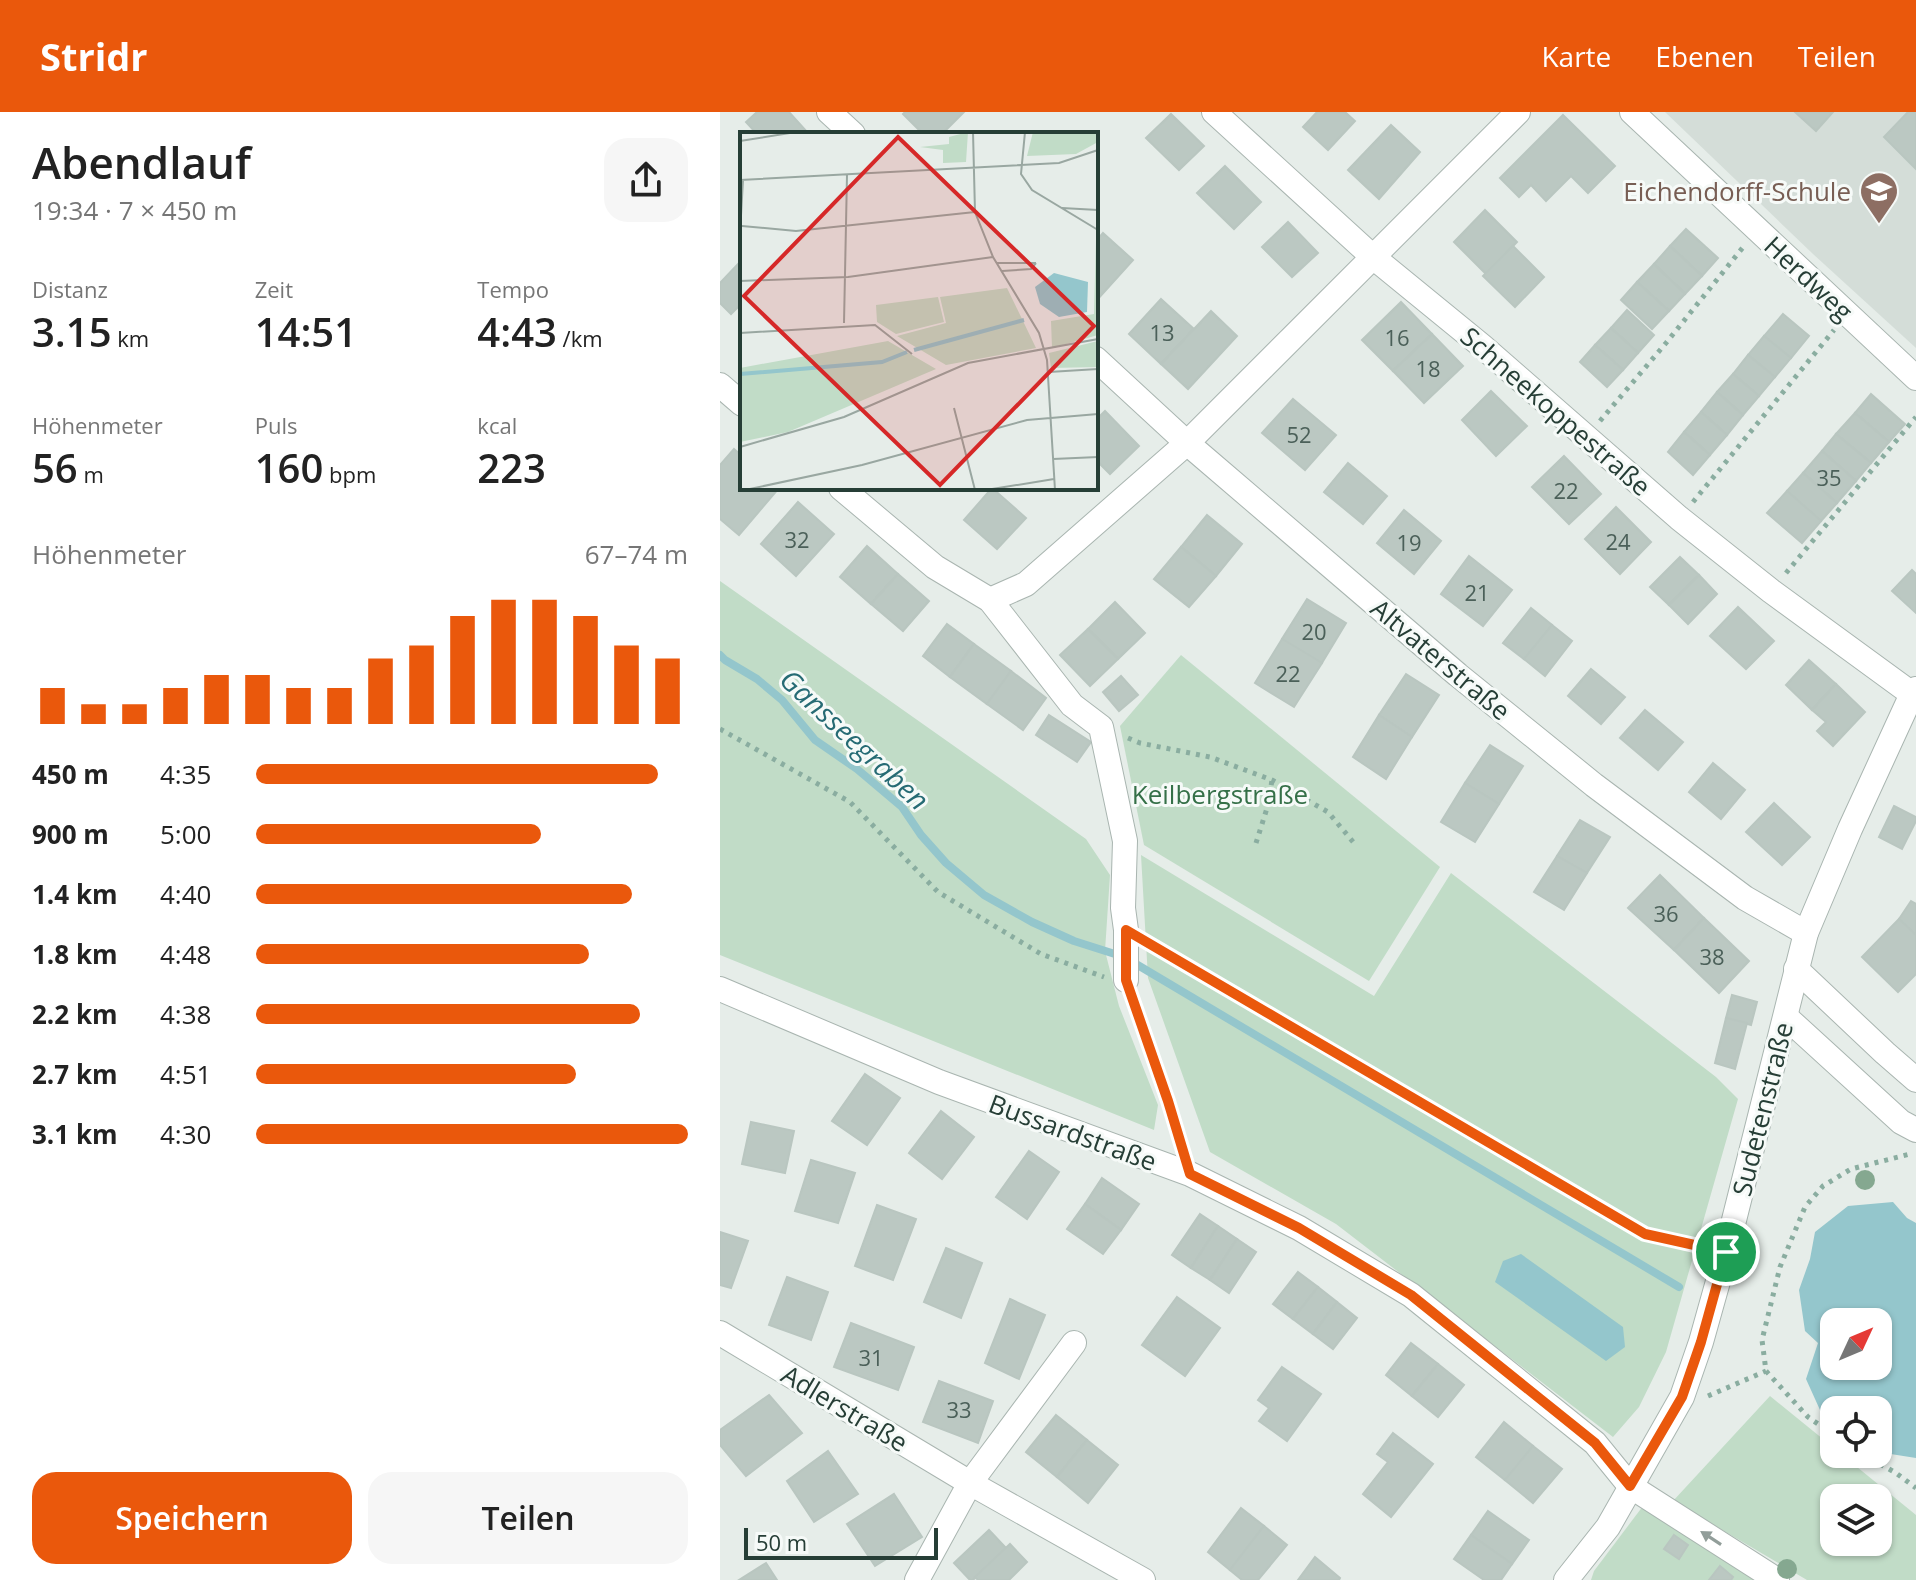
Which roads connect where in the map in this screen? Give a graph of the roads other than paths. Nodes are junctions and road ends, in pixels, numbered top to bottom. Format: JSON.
{"nodes":[{"id":1,"x":829,"y":112,"type":"edge"},
{"id":2,"x":1214,"y":112,"type":"edge"},
{"id":3,"x":1518,"y":112,"type":"edge"},
{"id":4,"x":1632,"y":112,"type":"edge"},
{"id":5,"x":851,"y":132,"type":"edge"},
{"id":6,"x":1373,"y":257,"type":"junction"},
{"id":7,"x":1098,"y":361,"type":"edge"},
{"id":8,"x":1916,"y":378,"type":"edge"},
{"id":9,"x":720,"y":385,"type":"edge"},
{"id":10,"x":740,"y":402,"type":"edge"},
{"id":11,"x":1187,"y":443,"type":"junction"},
{"id":12,"x":843,"y":490,"type":"edge"},
{"id":13,"x":990,"y":600,"type":"junction"},
{"id":14,"x":1914,"y":692,"type":"edge"},
{"id":15,"x":1806,"y":933,"type":"junction"},
{"id":16,"x":1796,"y":969,"type":"junction"},
{"id":17,"x":1126,"y":980,"type":"road end"},
{"id":18,"x":720,"y":989,"type":"edge"},
{"id":19,"x":1786,"y":1017,"type":"junction"},
{"id":20,"x":1916,"y":1080,"type":"edge"},
{"id":21,"x":1916,"y":1130,"type":"edge"},
{"id":22,"x":720,"y":1333,"type":"edge"},
{"id":23,"x":1074,"y":1343,"type":"dead end"},
{"id":24,"x":970,"y":1483,"type":"junction"},
{"id":25,"x":1630,"y":1486,"type":"junction"},
{"id":26,"x":917,"y":1580,"type":"edge"},
{"id":27,"x":1143,"y":1580,"type":"edge"},
{"id":28,"x":1566,"y":1580,"type":"edge"},
{"id":29,"x":1777,"y":1580,"type":"edge"}],
"edges":[{"from":1,"to":5,"type":"street"},
{"from":2,"to":6,"type":"street","name":"Schneekoppestraße"},
{"from":3,"to":6,"type":"street"},
{"from":4,"to":8,"type":"street","name":"Herdweg"},
{"from":6,"to":11,"type":"street"},
{"from":6,"to":14,"type":"street","name":"Schneekoppestraße"},
{"from":7,"to":11,"type":"street","name":"Altvaterstraße"},
{"from":9,"to":10,"type":"street"},
{"from":11,"to":13,"type":"street"},
{"from":11,"to":15,"type":"street","name":"Altvaterstraße"},
{"from":12,"to":13,"type":"street"},
{"from":13,"to":17,"type":"street"},
{"from":14,"to":15,"type":"street","name":"Sudetenstraße"},
{"from":15,"to":16,"type":"street","name":"Sudetenstraße"},
{"from":16,"to":19,"type":"street","name":"Sudetenstraße"},
{"from":16,"to":20,"type":"street"},
{"from":18,"to":25,"type":"street","name":"Bussardstraße"},
{"from":19,"to":21,"type":"street"},
{"from":19,"to":25,"type":"street","name":"Sudetenstraße"},
{"from":22,"to":24,"type":"street","name":"Adlerstraße"},
{"from":23,"to":24,"type":"street"},
{"from":24,"to":26,"type":"street"},
{"from":24,"to":27,"type":"street","name":"Adlerstraße"},
{"from":25,"to":28,"type":"street","name":"Sudetenstraße"},
{"from":29,"to":25,"type":"street","one_way":true}]}
